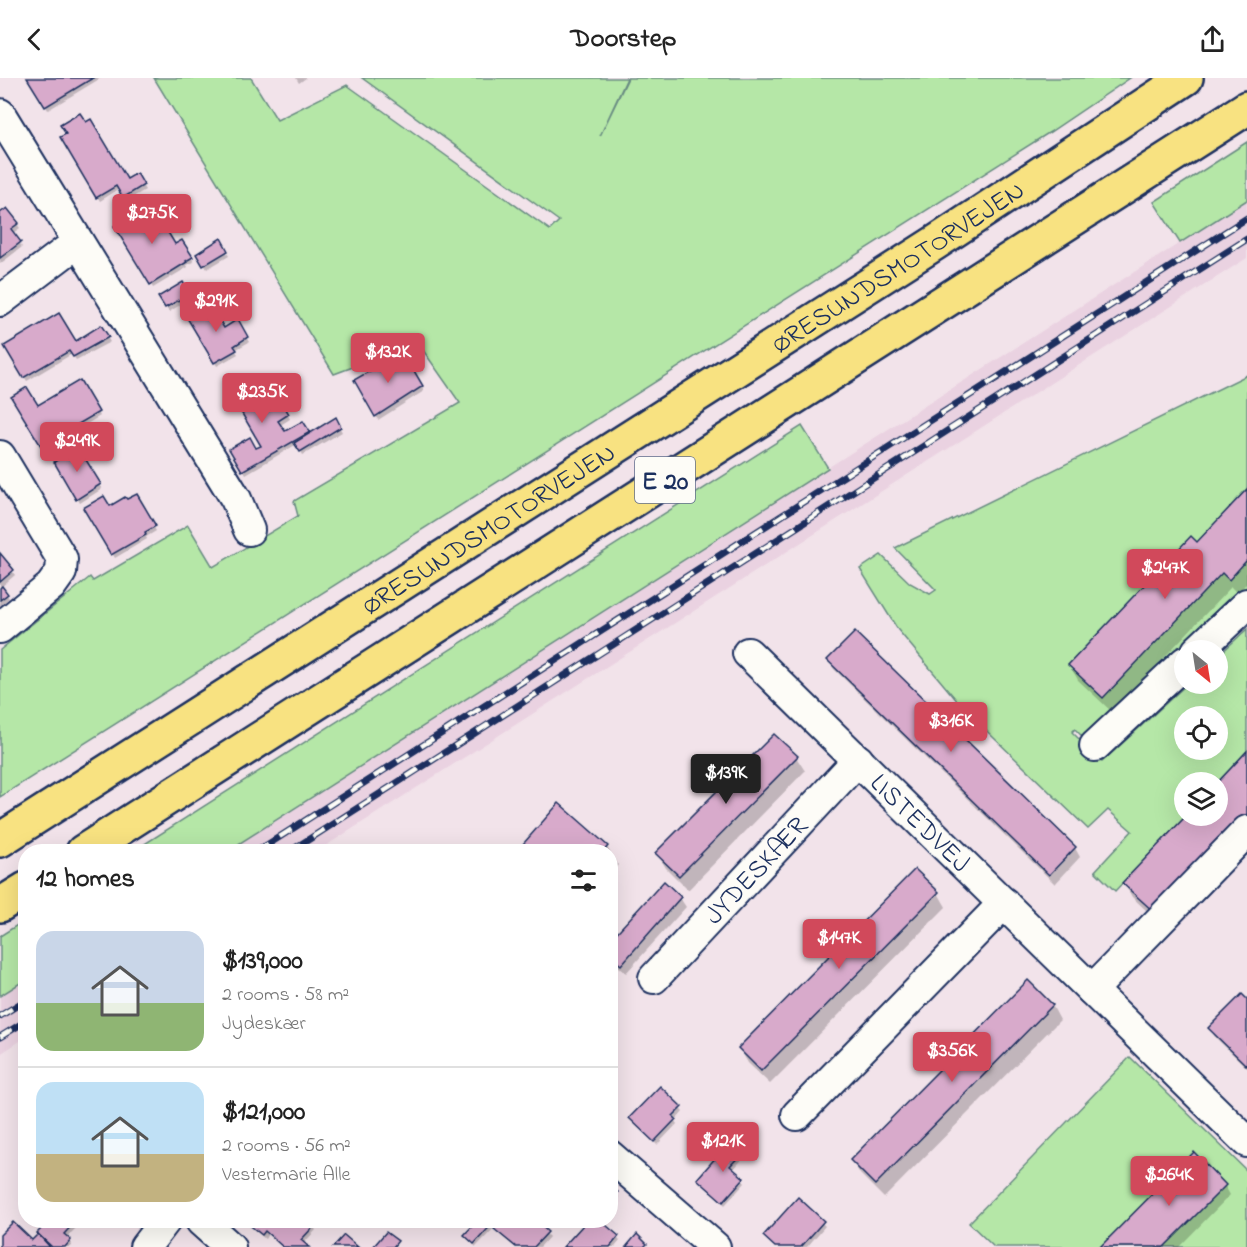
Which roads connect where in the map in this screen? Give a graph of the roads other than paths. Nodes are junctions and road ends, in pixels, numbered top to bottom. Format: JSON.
{"nodes":[{"id":1,"x":1186,"y":78,"type":"edge"},
{"id":2,"x":1247,"y":108,"type":"edge"},
{"id":3,"x":0,"y":114,"type":"edge"},
{"id":4,"x":78,"y":242,"type":"junction"},
{"id":5,"x":0,"y":301,"type":"edge"},
{"id":6,"x":0,"y":456,"type":"edge"},
{"id":7,"x":249,"y":530,"type":"dead end"},
{"id":8,"x":1247,"y":604,"type":"edge"},
{"id":9,"x":0,"y":628,"type":"edge"},
{"id":10,"x":1209,"y":640,"type":"edge"},
{"id":11,"x":748,"y":652,"type":"dead end"},
{"id":12,"x":1174,"y":672,"type":"edge"},
{"id":13,"x":1095,"y":746,"type":"dead end"},
{"id":14,"x":858,"y":760,"type":"junction"},
{"id":15,"x":1247,"y":831,"type":"edge"},
{"id":16,"x":0,"y":840,"type":"edge"},
{"id":17,"x":96,"y":844,"type":"edge"},
{"id":18,"x":18,"y":894,"type":"edge"},
{"id":19,"x":1004,"y":903,"type":"junction"},
{"id":20,"x":0,"y":905,"type":"edge"},
{"id":21,"x":654,"y":978,"type":"dead end"},
{"id":22,"x":1092,"y":990,"type":"junction"},
{"id":23,"x":797,"y":1114,"type":"dead end"},
{"id":24,"x":1247,"y":1142,"type":"edge"},
{"id":25,"x":618,"y":1163,"type":"edge"},
{"id":26,"x":160,"y":1228,"type":"edge"},
{"id":27,"x":209,"y":1228,"type":"edge"},
{"id":28,"x":145,"y":1247,"type":"edge"},
{"id":29,"x":230,"y":1247,"type":"edge"},
{"id":30,"x":715,"y":1247,"type":"edge"}],
"edges":[{"from":1,"to":16,"type":"highway","name":"ØRESUNDSMOTORVEJEN","number":"E 20"},
{"from":2,"to":17,"type":"highway","name":"ØRESUNDSMOTORVEJEN","number":"E 20"},
{"from":3,"to":4,"type":"street"},
{"from":4,"to":5,"type":"street"},
{"from":4,"to":7,"type":"street"},
{"from":6,"to":9,"type":"street"},
{"from":8,"to":10,"type":"street"},
{"from":11,"to":14,"type":"street","name":"LISTEDVEJ"},
{"from":12,"to":13,"type":"street"},
{"from":14,"to":19,"type":"street","name":"LISTEDVEJ"},
{"from":14,"to":21,"type":"street","name":"JYDESKÆR"},
{"from":15,"to":22,"type":"street"},
{"from":18,"to":20,"type":"highway"},
{"from":19,"to":22,"type":"street","name":"LISTEDVEJ"},
{"from":19,"to":23,"type":"street"},
{"from":22,"to":24,"type":"street","name":"LISTEDVEJ"},
{"from":25,"to":30,"type":"street"},
{"from":26,"to":28,"type":"street"},
{"from":27,"to":29,"type":"street"}]}
